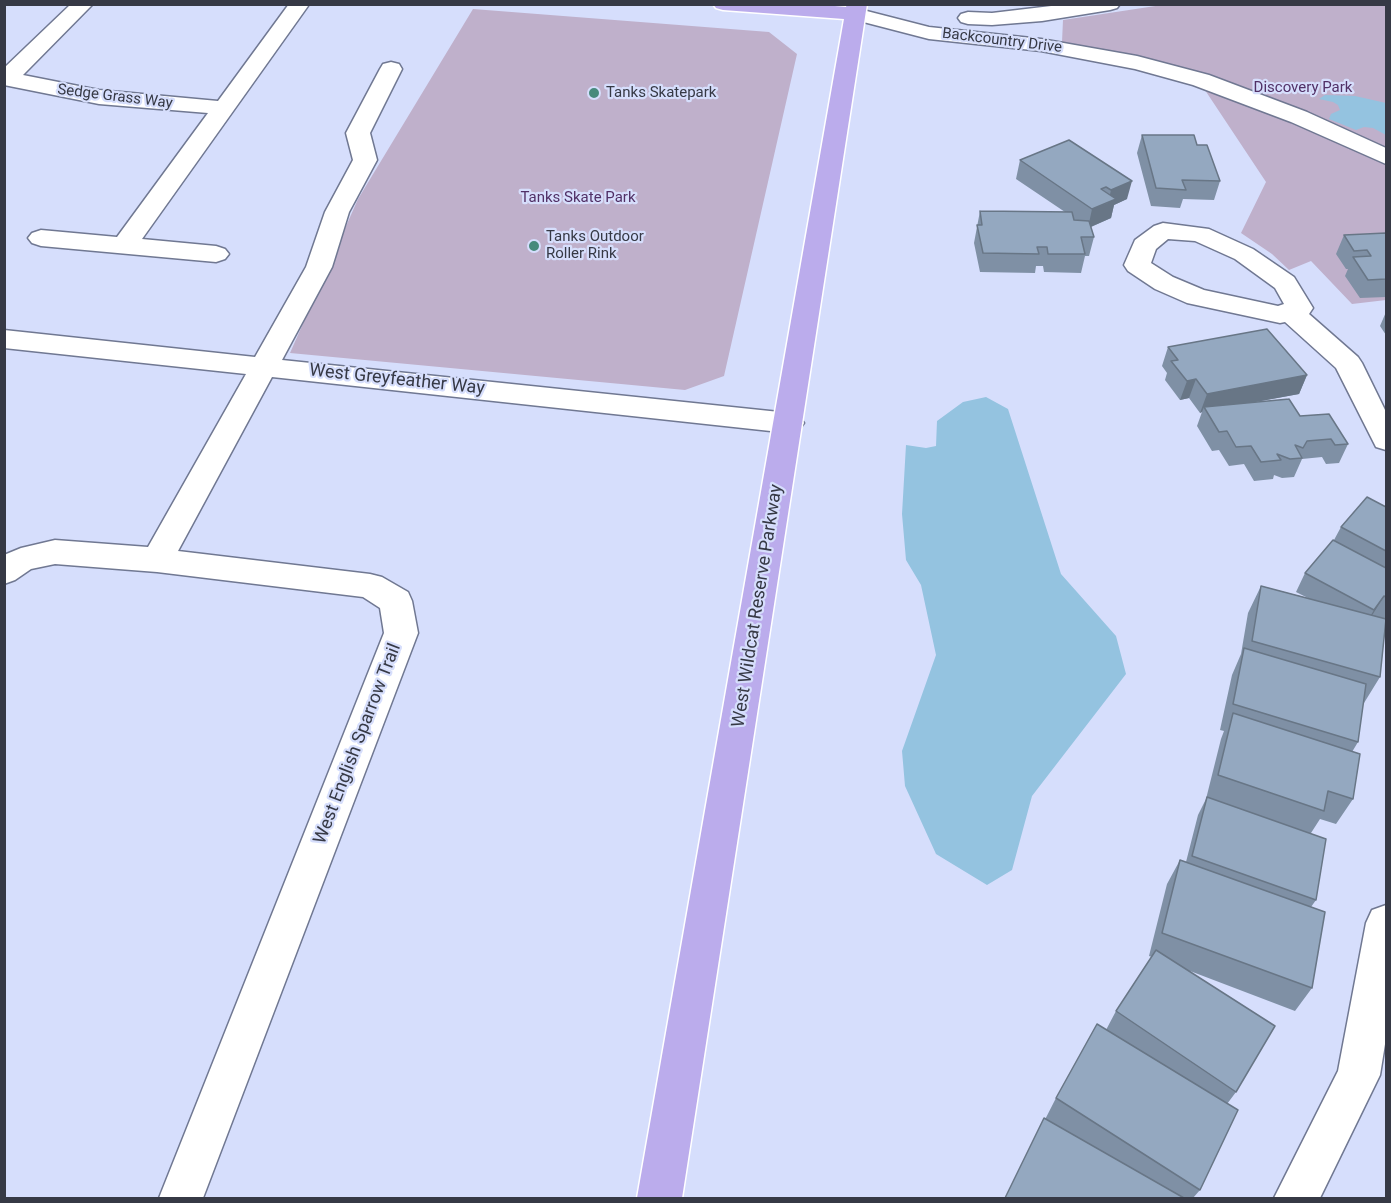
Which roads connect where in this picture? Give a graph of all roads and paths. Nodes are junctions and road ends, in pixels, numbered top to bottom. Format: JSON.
{"nodes":[{"id":1,"x":83,"y":4,"type":"edge"},
{"id":2,"x":723,"y":4,"type":"edge"},
{"id":3,"x":1110,"y":4,"type":"edge"},
{"id":4,"x":297,"y":6,"type":"edge"},
{"id":5,"x":856,"y":9,"type":"edge"},
{"id":6,"x":391,"y":69,"type":"dead end"},
{"id":7,"x":5,"y":79,"type":"edge"},
{"id":8,"x":225,"y":108,"type":"junction"},
{"id":9,"x":1386,"y":157,"type":"edge"},
{"id":10,"x":41,"y":238,"type":"dead end"},
{"id":11,"x":124,"y":246,"type":"junction"},
{"id":12,"x":216,"y":254,"type":"dead end"},
{"id":13,"x":1290,"y":312,"type":"junction"},
{"id":14,"x":4,"y":339,"type":"edge"},
{"id":15,"x":264,"y":366,"type":"junction"},
{"id":16,"x":789,"y":423,"type":"junction"},
{"id":17,"x":1386,"y":440,"type":"edge"},
{"id":18,"x":157,"y":560,"type":"junction"},
{"id":19,"x":4,"y":572,"type":"edge"},
{"id":20,"x":1386,"y":922,"type":"edge"},
{"id":21,"x":181,"y":1198,"type":"edge"},
{"id":22,"x":659,"y":1198,"type":"edge"},
{"id":23,"x":1296,"y":1198,"type":"edge"}],
"edges":[{"from":1,"to":7,"type":"street","name":"Sedge Grass Way"},
{"from":2,"to":5,"type":"main road"},
{"from":3,"to":5,"type":"street","name":"Backcountry Drive"},
{"from":4,"to":8,"type":"street"},
{"from":5,"to":9,"type":"street","name":"Backcountry Drive"},
{"from":5,"to":16,"type":"main road","name":"West Wildcat Reserve Parkway"},
{"from":6,"to":15,"type":"street"},
{"from":7,"to":8,"type":"street","name":"Sedge Grass Way"},
{"from":8,"to":11,"type":"street"},
{"from":10,"to":11,"type":"street"},
{"from":11,"to":12,"type":"street"},
{"from":13,"to":13,"type":"street"},
{"from":13,"to":17,"type":"street"},
{"from":14,"to":15,"type":"street","name":"West Greyfeather Way"},
{"from":15,"to":16,"type":"street","name":"West Greyfeather Way"},
{"from":15,"to":18,"type":"street"},
{"from":16,"to":22,"type":"main road","name":"West Wildcat Reserve Parkway"},
{"from":18,"to":19,"type":"street"},
{"from":18,"to":21,"type":"street","name":"West English Sparrow Trail"},
{"from":20,"to":23,"type":"street"}]}
